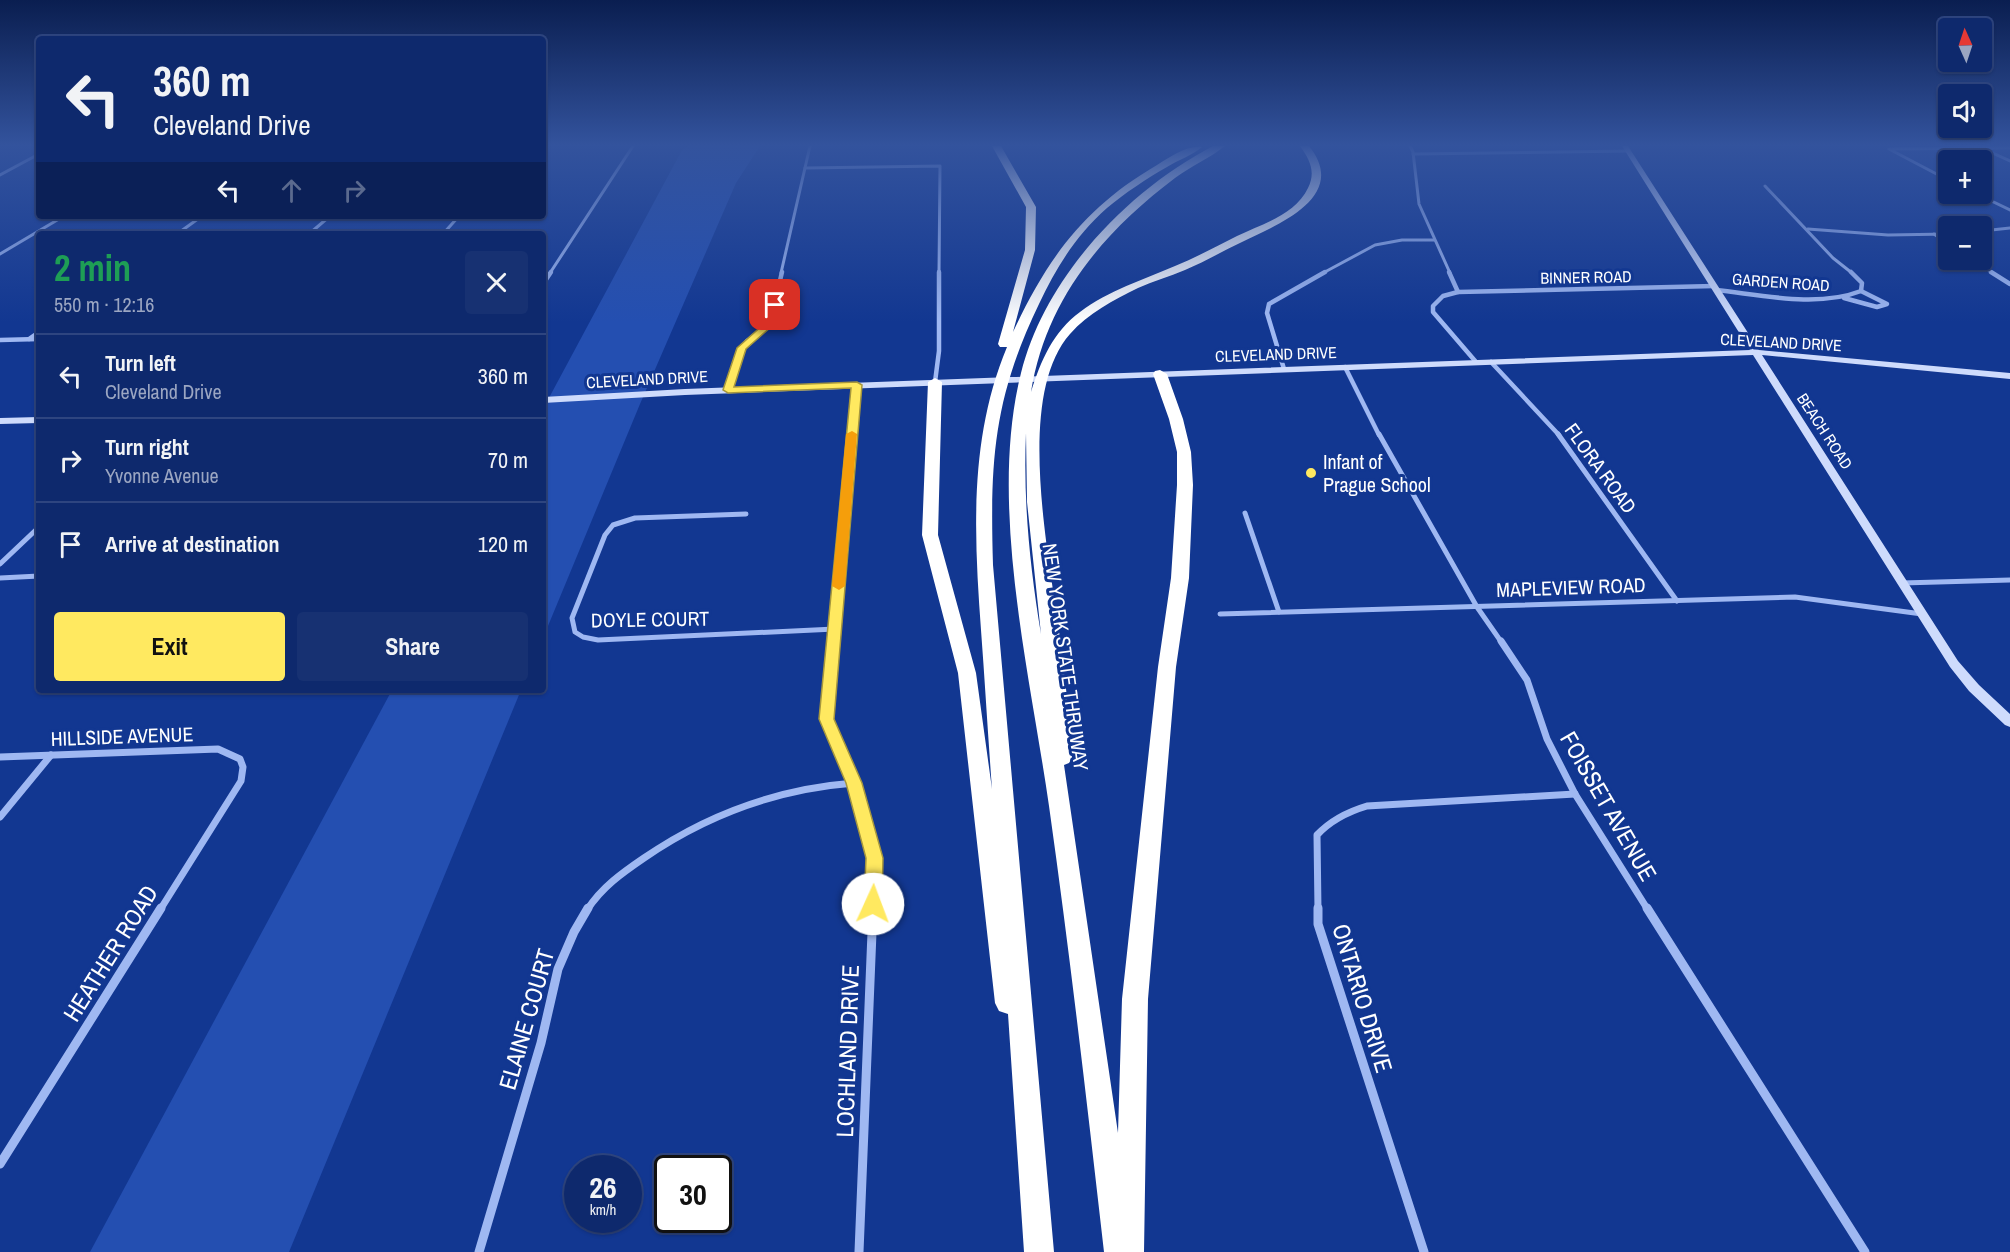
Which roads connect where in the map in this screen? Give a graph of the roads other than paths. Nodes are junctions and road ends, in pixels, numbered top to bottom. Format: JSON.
{"nodes":[{"id":1,"x":595,"y":204,"type":"edge"},
{"id":2,"x":797,"y":204,"type":"edge"},
{"id":3,"x":940,"y":204,"type":"edge"},
{"id":4,"x":1029,"y":204,"type":"edge"},
{"id":5,"x":1109,"y":204,"type":"edge"},
{"id":6,"x":1138,"y":204,"type":"edge"},
{"id":7,"x":1301,"y":204,"type":"edge"},
{"id":8,"x":1419,"y":204,"type":"edge"},
{"id":9,"x":1661,"y":204,"type":"edge"},
{"id":10,"x":1783,"y":204,"type":"edge"},
{"id":11,"x":59,"y":219,"type":"edge"},
{"id":12,"x":198,"y":219,"type":"edge"},
{"id":13,"x":326,"y":219,"type":"edge"},
{"id":14,"x":456,"y":219,"type":"edge"},
{"id":15,"x":2010,"y":228,"type":"edge"},
{"id":16,"x":1807,"y":229,"type":"junction"},
{"id":17,"x":1992,"y":230,"type":"edge"},
{"id":18,"x":39,"y":231,"type":"edge"},
{"id":19,"x":181,"y":231,"type":"edge"},
{"id":20,"x":312,"y":231,"type":"edge"},
{"id":21,"x":446,"y":231,"type":"edge"},
{"id":22,"x":36,"y":233,"type":"edge"},
{"id":23,"x":1934,"y":234,"type":"junction"},
{"id":24,"x":1938,"y":234,"type":"edge"},
{"id":25,"x":1938,"y":237,"type":"edge"},
{"id":26,"x":1434,"y":240,"type":"junction"},
{"id":27,"x":0,"y":254,"type":"edge"},
{"id":28,"x":1988,"y":270,"type":"edge"},
{"id":29,"x":546,"y":279,"type":"edge"},
{"id":30,"x":2010,"y":284,"type":"edge"},
{"id":31,"x":1715,"y":288,"type":"junction"},
{"id":32,"x":1861,"y":291,"type":"junction"},
{"id":33,"x":1458,"y":292,"type":"junction"},
{"id":34,"x":1844,"y":298,"type":"junction"},
{"id":35,"x":36,"y":334,"type":"edge"},
{"id":36,"x":36,"y":339,"type":"edge"},
{"id":37,"x":0,"y":340,"type":"edge"},
{"id":38,"x":28,"y":340,"type":"junction"},
{"id":39,"x":1755,"y":352,"type":"junction"},
{"id":40,"x":1476,"y":362,"type":"junction"},
{"id":41,"x":1491,"y":362,"type":"junction"},
{"id":42,"x":1345,"y":367,"type":"junction"},
{"id":43,"x":1284,"y":369,"type":"junction"},
{"id":44,"x":1002,"y":373,"type":"junction"},
{"id":45,"x":1160,"y":374,"type":"junction"},
{"id":46,"x":2010,"y":376,"type":"edge"},
{"id":47,"x":935,"y":382,"type":"junction"},
{"id":48,"x":857,"y":385,"type":"junction"},
{"id":49,"x":728,"y":390,"type":"junction"},
{"id":50,"x":546,"y":400,"type":"edge"},
{"id":51,"x":36,"y":420,"type":"edge"},
{"id":52,"x":0,"y":421,"type":"edge"},
{"id":53,"x":1245,"y":513,"type":"dead end"},
{"id":54,"x":746,"y":514,"type":"dead end"},
{"id":55,"x":36,"y":530,"type":"edge"},
{"id":56,"x":0,"y":564,"type":"edge"},
{"id":57,"x":36,"y":576,"type":"edge"},
{"id":58,"x":0,"y":578,"type":"edge"},
{"id":59,"x":2010,"y":580,"type":"edge"},
{"id":60,"x":1901,"y":583,"type":"junction"},
{"id":61,"x":1677,"y":601,"type":"junction"},
{"id":62,"x":1477,"y":607,"type":"junction"},
{"id":63,"x":1279,"y":612,"type":"junction"},
{"id":64,"x":1220,"y":614,"type":"dead end"},
{"id":65,"x":1922,"y":614,"type":"junction"},
{"id":66,"x":836,"y":629,"type":"junction"},
{"id":67,"x":2010,"y":722,"type":"edge"},
{"id":68,"x":51,"y":755,"type":"junction"},
{"id":69,"x":0,"y":757,"type":"edge"},
{"id":70,"x":242,"y":760,"type":"joint"},
{"id":71,"x":849,"y":783,"type":"junction"},
{"id":72,"x":1575,"y":794,"type":"junction"},
{"id":73,"x":0,"y":817,"type":"edge"},
{"id":74,"x":1066,"y":846,"type":"junction"},
{"id":75,"x":0,"y":1164,"type":"edge"},
{"id":76,"x":1038,"y":1247,"type":"edge"},
{"id":77,"x":479,"y":1252,"type":"edge"},
{"id":78,"x":859,"y":1252,"type":"edge"},
{"id":79,"x":1119,"y":1252,"type":"edge"},
{"id":80,"x":1129,"y":1252,"type":"edge"},
{"id":81,"x":1424,"y":1252,"type":"edge"},
{"id":82,"x":1864,"y":1252,"type":"edge"}],
"edges":[{"from":1,"to":29,"type":"street"},
{"from":2,"to":49,"type":"street"},
{"from":3,"to":47,"type":"street"},
{"from":4,"to":44,"type":"highway"},
{"from":5,"to":44,"type":"highway"},
{"from":6,"to":74,"type":"highway","name":"NEW YORK STATE THRUWAY"},
{"from":7,"to":74,"type":"highway"},
{"from":8,"to":26,"type":"street"},
{"from":9,"to":31,"type":"street","name":"BEACH ROAD"},
{"from":10,"to":16,"type":"street","name":"GARDEN ROAD"},
{"from":11,"to":18,"type":"street"},
{"from":12,"to":19,"type":"street"},
{"from":13,"to":20,"type":"street"},
{"from":14,"to":21,"type":"street"},
{"from":15,"to":17,"type":"street"},
{"from":16,"to":23,"type":"street"},
{"from":16,"to":32,"type":"street","name":"GARDEN ROAD"},
{"from":22,"to":27,"type":"street"},
{"from":23,"to":24,"type":"street"},
{"from":23,"to":25,"type":"street"},
{"from":26,"to":33,"type":"street"},
{"from":26,"to":43,"type":"street"},
{"from":28,"to":30,"type":"street"},
{"from":31,"to":33,"type":"street","name":"BINNER ROAD"},
{"from":31,"to":34,"type":"street","name":"GARDEN ROAD"},
{"from":31,"to":39,"type":"street","name":"BEACH ROAD"},
{"from":32,"to":34,"type":"street","name":"GARDEN ROAD"},
{"from":32,"to":34,"type":"street","name":"GARDEN ROAD"},
{"from":33,"to":40,"type":"street"},
{"from":35,"to":38,"type":"street"},
{"from":36,"to":38,"type":"street"},
{"from":37,"to":38,"type":"street"},
{"from":39,"to":41,"type":"street","name":"CLEVELAND DRIVE"},
{"from":39,"to":46,"type":"street","name":"CLEVELAND DRIVE"},
{"from":39,"to":60,"type":"street","name":"BEACH ROAD"},
{"from":40,"to":41,"type":"street","name":"CLEVELAND DRIVE"},
{"from":40,"to":42,"type":"street","name":"CLEVELAND DRIVE"},
{"from":41,"to":61,"type":"street","name":"FLORA ROAD"},
{"from":42,"to":43,"type":"street","name":"CLEVELAND DRIVE"},
{"from":42,"to":62,"type":"street","name":"FOISSET AVENUE"},
{"from":43,"to":45,"type":"street","name":"CLEVELAND DRIVE"},
{"from":44,"to":76,"type":"highway"},
{"from":45,"to":47,"type":"street","name":"CLEVELAND DRIVE"},
{"from":45,"to":80,"type":"highway"},
{"from":47,"to":48,"type":"street","name":"CLEVELAND DRIVE"},
{"from":47,"to":76,"type":"highway"},
{"from":48,"to":49,"type":"street","name":"CLEVELAND DRIVE"},
{"from":48,"to":66,"type":"street","name":"LOCHLAND DRIVE"},
{"from":49,"to":50,"type":"street","name":"CLEVELAND DRIVE"},
{"from":51,"to":52,"type":"street"},
{"from":53,"to":63,"type":"street"},
{"from":54,"to":66,"type":"street","name":"DOYLE COURT"},
{"from":55,"to":56,"type":"street"},
{"from":57,"to":58,"type":"street"},
{"from":59,"to":60,"type":"street"},
{"from":60,"to":65,"type":"street","name":"BEACH ROAD"},
{"from":61,"to":62,"type":"street","name":"MAPLEVIEW ROAD"},
{"from":61,"to":65,"type":"street","name":"MAPLEVIEW ROAD"},
{"from":62,"to":63,"type":"street","name":"MAPLEVIEW ROAD"},
{"from":62,"to":72,"type":"street","name":"FOISSET AVENUE"},
{"from":63,"to":64,"type":"street","name":"MAPLEVIEW ROAD"},
{"from":65,"to":67,"type":"street","name":"BEACH ROAD"},
{"from":66,"to":71,"type":"street","name":"LOCHLAND DRIVE"},
{"from":68,"to":69,"type":"street","name":"HILLSIDE AVENUE"},
{"from":68,"to":70,"type":"street","name":"HILLSIDE AVENUE"},
{"from":68,"to":73,"type":"street"},
{"from":70,"to":75,"type":"street","name":"HEATHER ROAD"},
{"from":71,"to":77,"type":"street","name":"ELAINE COURT"},
{"from":71,"to":78,"type":"street","name":"LOCHLAND DRIVE"},
{"from":72,"to":81,"type":"street","name":"ONTARIO DRIVE"},
{"from":72,"to":82,"type":"street","name":"FOISSET AVENUE"},
{"from":74,"to":79,"type":"highway","name":"NEW YORK STATE THRUWAY"}]}
